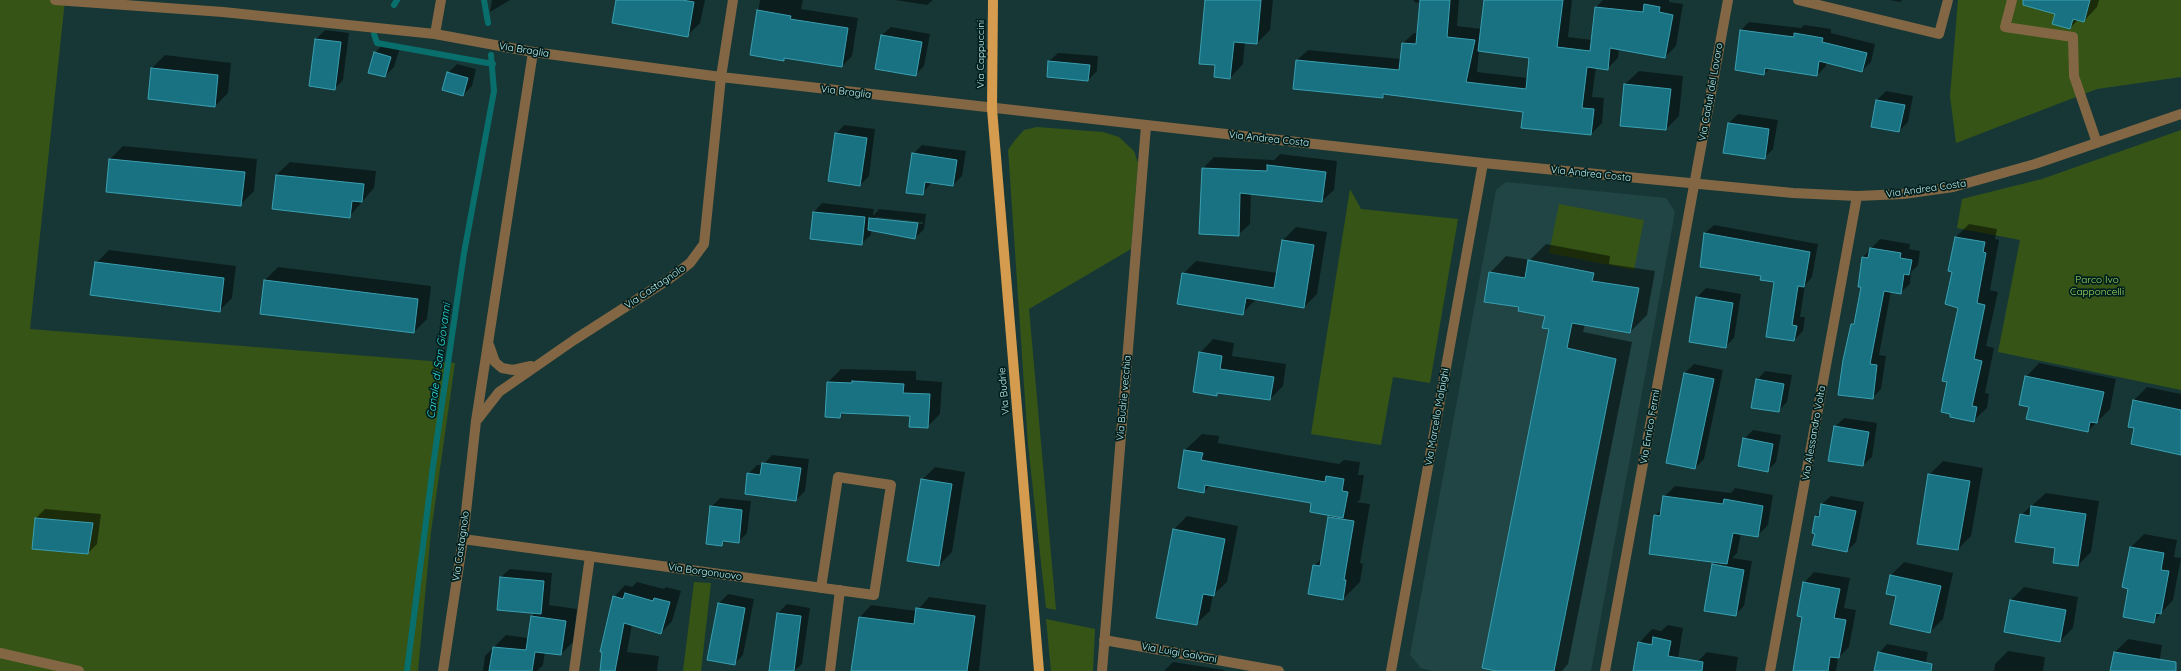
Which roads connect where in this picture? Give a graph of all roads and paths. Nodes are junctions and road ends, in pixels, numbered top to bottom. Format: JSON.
{"nodes":[{"id":1,"x":55,"y":0,"type":"edge"},
{"id":2,"x":441,"y":0,"type":"edge"},
{"id":3,"x":733,"y":0,"type":"edge"},
{"id":4,"x":993,"y":0,"type":"edge"},
{"id":5,"x":1728,"y":0,"type":"edge"},
{"id":6,"x":1798,"y":0,"type":"edge"},
{"id":7,"x":1948,"y":0,"type":"edge"},
{"id":8,"x":2012,"y":0,"type":"edge"},
{"id":9,"x":435,"y":34,"type":"junction"},
{"id":10,"x":533,"y":52,"type":"junction"},
{"id":11,"x":721,"y":77,"type":"junction"},
{"id":12,"x":992,"y":109,"type":"junction"},
{"id":13,"x":2181,"y":114,"type":"edge"},
{"id":14,"x":1146,"y":126,"type":"junction"},
{"id":15,"x":2097,"y":143,"type":"junction"},
{"id":16,"x":1483,"y":163,"type":"junction"},
{"id":17,"x":1694,"y":184,"type":"junction"},
{"id":18,"x":1857,"y":196,"type":"junction"},
{"id":19,"x":489,"y":341,"type":"junction"},
{"id":20,"x":540,"y":363,"type":"junction"},
{"id":21,"x":476,"y":421,"type":"junction"},
{"id":22,"x":462,"y":539,"type":"junction"},
{"id":23,"x":590,"y":556,"type":"junction"},
{"id":24,"x":821,"y":588,"type":"junction"},
{"id":25,"x":840,"y":590,"type":"junction"},
{"id":26,"x":1104,"y":640,"type":"junction"},
{"id":27,"x":0,"y":653,"type":"edge"},
{"id":28,"x":79,"y":671,"type":"edge"},
{"id":29,"x":443,"y":671,"type":"edge"},
{"id":30,"x":574,"y":671,"type":"edge"},
{"id":31,"x":830,"y":671,"type":"edge"},
{"id":32,"x":1039,"y":671,"type":"edge"},
{"id":33,"x":1102,"y":671,"type":"edge"},
{"id":34,"x":1279,"y":671,"type":"edge"},
{"id":35,"x":1391,"y":671,"type":"edge"},
{"id":36,"x":1605,"y":671,"type":"edge"},
{"id":37,"x":1770,"y":671,"type":"edge"}],
"edges":[{"from":1,"to":9,"type":"street","name":"Via Braglia"},
{"from":2,"to":9,"type":"street"},
{"from":3,"to":11,"type":"street","name":"Via Castagnolo"},
{"from":4,"to":12,"type":"main road","name":"Via Cappuccini"},
{"from":5,"to":17,"type":"street","name":"Via Caduti del Lavoro"},
{"from":6,"to":7,"type":"street"},
{"from":8,"to":15,"type":"street"},
{"from":9,"to":10,"type":"street","name":"Via Braglia"},
{"from":10,"to":11,"type":"street","name":"Via Braglia"},
{"from":10,"to":19,"type":"street","name":"Via Castagnolo"},
{"from":11,"to":12,"type":"street","name":"Via Braglia"},
{"from":11,"to":20,"type":"street","name":"Via Castagnolo"},
{"from":12,"to":14,"type":"street","name":"Via Andrea Costa"},
{"from":12,"to":32,"type":"main road","name":"Via Budrie"},
{"from":13,"to":15,"type":"street","name":"Via Andrea Costa"},
{"from":14,"to":16,"type":"street","name":"Via Andrea Costa"},
{"from":14,"to":26,"type":"street","name":"Via Budrie vecchia"},
{"from":15,"to":18,"type":"street","name":"Via Andrea Costa"},
{"from":16,"to":17,"type":"street","name":"Via Andrea Costa"},
{"from":16,"to":35,"type":"street","name":"Via Marcello Malpighi"},
{"from":17,"to":18,"type":"street","name":"Via Andrea Costa"},
{"from":17,"to":36,"type":"street","name":"Via Enrico Fermi"},
{"from":18,"to":37,"type":"street","name":"Via Alessandro Volta"},
{"from":19,"to":20,"type":"street","name":"Via Castagnolo"},
{"from":19,"to":21,"type":"street","name":"Via Castagnolo"},
{"from":20,"to":21,"type":"street","name":"Via Castagnolo"},
{"from":21,"to":22,"type":"street","name":"Via Castagnolo"},
{"from":22,"to":23,"type":"street","name":"Via Borgonuovo"},
{"from":22,"to":29,"type":"street","name":"Via Castagnolo"},
{"from":23,"to":24,"type":"street","name":"Via Borgonuovo"},
{"from":23,"to":30,"type":"street"},
{"from":24,"to":25,"type":"street","name":"Via Borgonuovo"},
{"from":24,"to":25,"type":"street","name":"Via Borgonuovo"},
{"from":25,"to":31,"type":"street"},
{"from":26,"to":33,"type":"street","name":"Via Budrie vecchia"},
{"from":26,"to":34,"type":"street","name":"Via Luigi Galvani"},
{"from":27,"to":28,"type":"street"}]}
